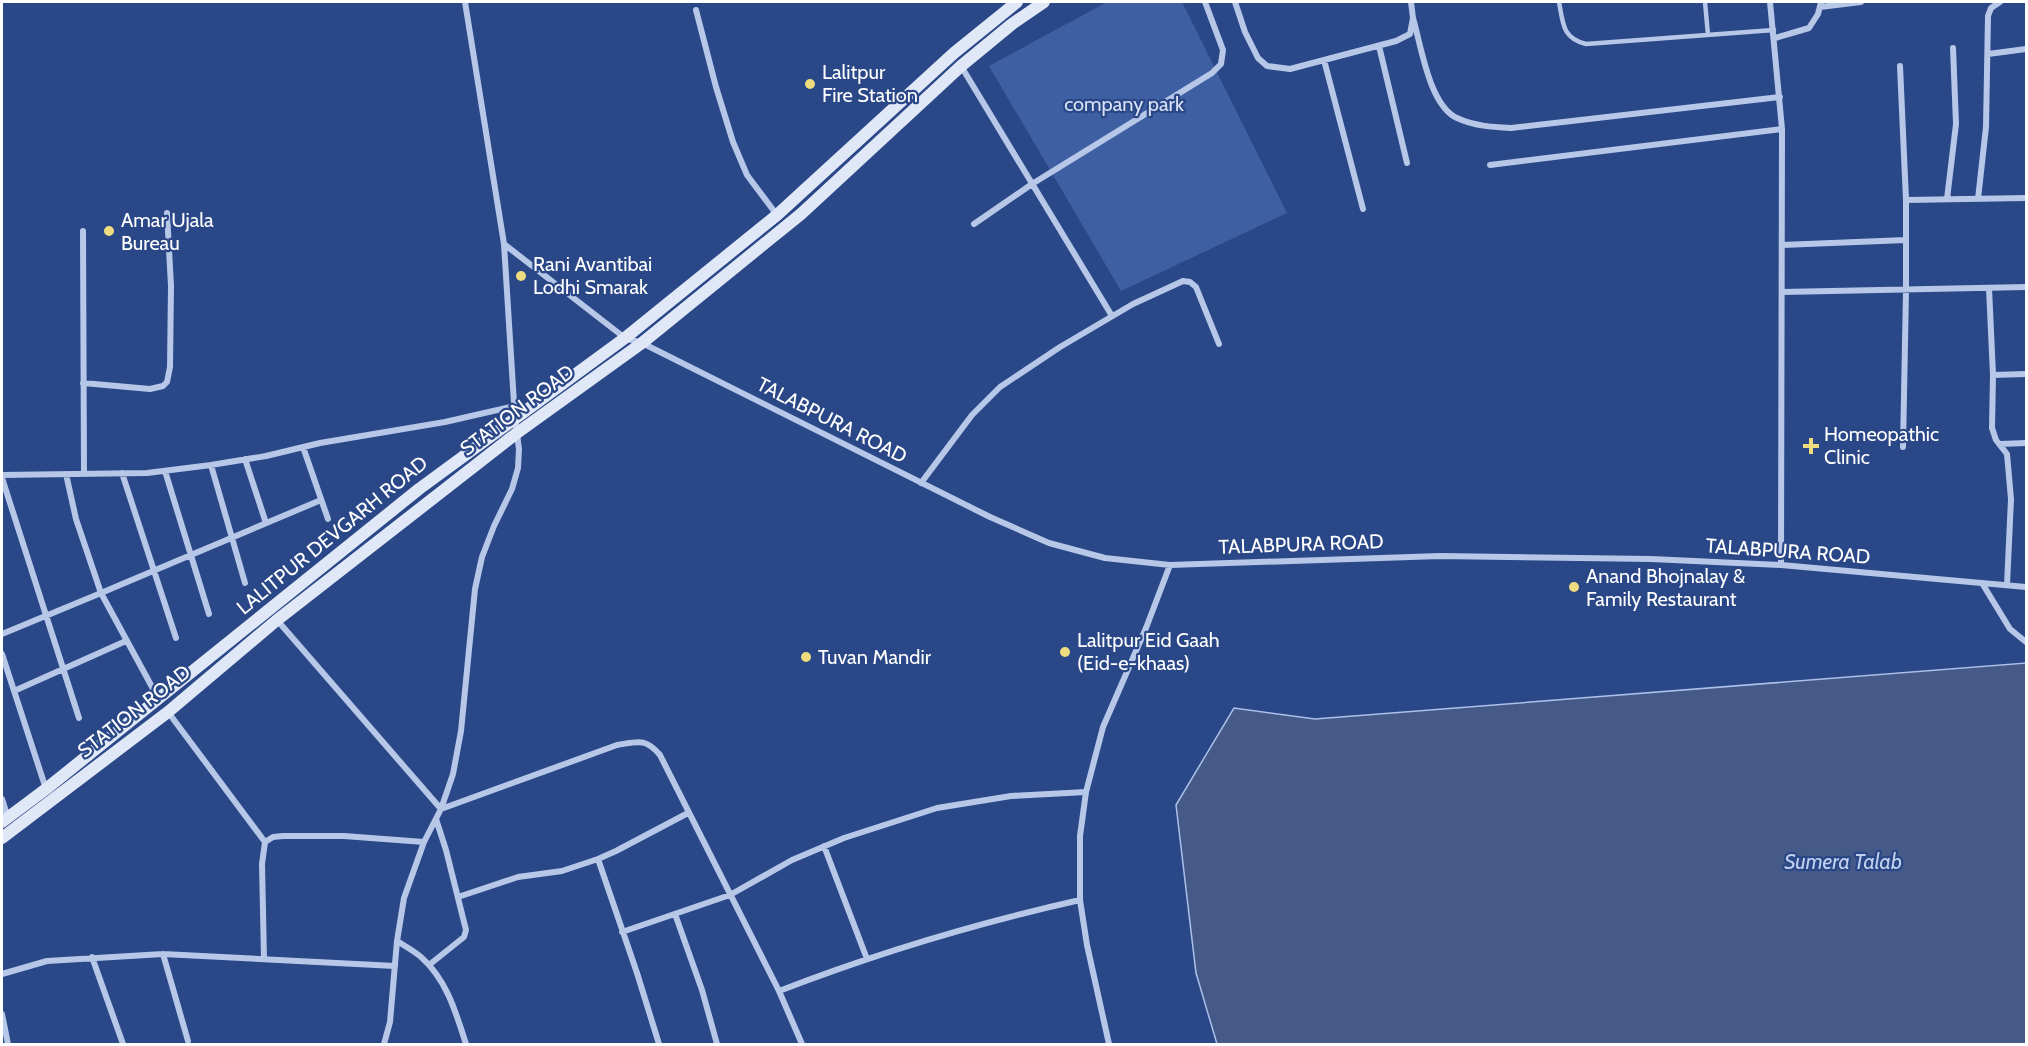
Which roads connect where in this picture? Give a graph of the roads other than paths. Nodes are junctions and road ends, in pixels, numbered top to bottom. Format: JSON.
{"nodes":[{"id":1,"x":465,"y":2,"type":"edge"},
{"id":2,"x":1017,"y":2,"type":"edge"},
{"id":3,"x":1044,"y":2,"type":"edge"},
{"id":4,"x":1206,"y":2,"type":"edge"},
{"id":5,"x":1235,"y":2,"type":"edge"},
{"id":6,"x":1411,"y":2,"type":"edge"},
{"id":7,"x":1559,"y":2,"type":"edge"},
{"id":8,"x":1705,"y":2,"type":"edge"},
{"id":9,"x":1770,"y":2,"type":"edge"},
{"id":10,"x":1861,"y":2,"type":"edge"},
{"id":11,"x":2000,"y":2,"type":"edge"},
{"id":12,"x":1820,"y":4,"type":"edge"},
{"id":13,"x":696,"y":10,"type":"dead end"},
{"id":14,"x":1413,"y":18,"type":"junction"},
{"id":15,"x":1774,"y":30,"type":"junction"},
{"id":16,"x":1708,"y":35,"type":"junction"},
{"id":17,"x":1775,"y":38,"type":"junction"},
{"id":18,"x":1378,"y":46,"type":"junction"},
{"id":19,"x":1953,"y":48,"type":"dead end"},
{"id":20,"x":2026,"y":50,"type":"edge"},
{"id":21,"x":1988,"y":54,"type":"junction"},
{"id":22,"x":1324,"y":60,"type":"junction"},
{"id":23,"x":961,"y":66,"type":"junction"},
{"id":24,"x":1900,"y":66,"type":"dead end"},
{"id":25,"x":1780,"y":97,"type":"junction"},
{"id":26,"x":1782,"y":129,"type":"junction"},
{"id":27,"x":1407,"y":163,"type":"dead end"},
{"id":28,"x":1490,"y":165,"type":"dead end"},
{"id":29,"x":1032,"y":184,"type":"junction"},
{"id":30,"x":2026,"y":198,"type":"edge"},
{"id":31,"x":1947,"y":199,"type":"junction"},
{"id":32,"x":1978,"y":199,"type":"junction"},
{"id":33,"x":1906,"y":200,"type":"junction"},
{"id":34,"x":1363,"y":208,"type":"dead end"},
{"id":35,"x":167,"y":213,"type":"dead end"},
{"id":36,"x":777,"y":215,"type":"junction"},
{"id":37,"x":974,"y":224,"type":"dead end"},
{"id":38,"x":83,"y":231,"type":"dead end"},
{"id":39,"x":1906,"y":240,"type":"junction"},
{"id":40,"x":504,"y":244,"type":"junction"},
{"id":41,"x":1782,"y":245,"type":"junction"},
{"id":42,"x":2026,"y":287,"type":"edge"},
{"id":43,"x":1989,"y":288,"type":"junction"},
{"id":44,"x":1906,"y":291,"type":"junction"},
{"id":45,"x":1782,"y":292,"type":"junction"},
{"id":46,"x":1112,"y":316,"type":"junction"},
{"id":47,"x":625,"y":338,"type":"junction"},
{"id":48,"x":642,"y":343,"type":"junction"},
{"id":49,"x":1218,"y":344,"type":"dead end"},
{"id":50,"x":2026,"y":374,"type":"edge"},
{"id":51,"x":1992,"y":375,"type":"junction"},
{"id":52,"x":83,"y":382,"type":"junction"},
{"id":53,"x":515,"y":406,"type":"junction"},
{"id":54,"x":515,"y":419,"type":"junction"},
{"id":55,"x":517,"y":433,"type":"junction"},
{"id":56,"x":2026,"y":443,"type":"edge"},
{"id":57,"x":2000,"y":444,"type":"junction"},
{"id":58,"x":303,"y":447,"type":"junction"},
{"id":59,"x":1903,"y":447,"type":"dead end"},
{"id":60,"x":245,"y":459,"type":"junction"},
{"id":61,"x":211,"y":465,"type":"junction"},
{"id":62,"x":165,"y":471,"type":"junction"},
{"id":63,"x":122,"y":473,"type":"junction"},
{"id":64,"x":66,"y":474,"type":"junction"},
{"id":65,"x":84,"y":474,"type":"junction"},
{"id":66,"x":2,"y":477,"type":"edge"},
{"id":67,"x":921,"y":483,"type":"junction"},
{"id":68,"x":321,"y":500,"type":"junction"},
{"id":69,"x":328,"y":519,"type":"dead end"},
{"id":70,"x":266,"y":523,"type":"junction"},
{"id":71,"x":232,"y":538,"type":"junction"},
{"id":72,"x":191,"y":555,"type":"junction"},
{"id":73,"x":1170,"y":565,"type":"junction"},
{"id":74,"x":1781,"y":565,"type":"junction"},
{"id":75,"x":155,"y":571,"type":"junction"},
{"id":76,"x":245,"y":583,"type":"dead end"},
{"id":77,"x":1982,"y":583,"type":"junction"},
{"id":78,"x":2007,"y":585,"type":"junction"},
{"id":79,"x":2026,"y":587,"type":"edge"},
{"id":80,"x":101,"y":594,"type":"junction"},
{"id":81,"x":209,"y":614,"type":"dead end"},
{"id":82,"x":47,"y":615,"type":"junction"},
{"id":83,"x":277,"y":620,"type":"junction"},
{"id":84,"x":2,"y":634,"type":"edge"},
{"id":85,"x":176,"y":639,"type":"dead end"},
{"id":86,"x":126,"y":641,"type":"junction"},
{"id":87,"x":2026,"y":642,"type":"edge"},
{"id":88,"x":2,"y":654,"type":"edge"},
{"id":89,"x":63,"y":669,"type":"junction"},
{"id":90,"x":14,"y":691,"type":"junction"},
{"id":91,"x":158,"y":699,"type":"junction"},
{"id":92,"x":168,"y":712,"type":"junction"},
{"id":93,"x":79,"y":718,"type":"dead end"},
{"id":94,"x":46,"y":789,"type":"junction"},
{"id":95,"x":1086,"y":792,"type":"junction"},
{"id":96,"x":2,"y":799,"type":"edge"},
{"id":97,"x":441,"y":809,"type":"junction"},
{"id":98,"x":688,"y":813,"type":"junction"},
{"id":99,"x":436,"y":819,"type":"junction"},
{"id":100,"x":5,"y":821,"type":"edge"},
{"id":101,"x":2,"y":837,"type":"edge"},
{"id":102,"x":265,"y":842,"type":"junction"},
{"id":103,"x":424,"y":842,"type":"junction"},
{"id":104,"x":824,"y":846,"type":"junction"},
{"id":105,"x":598,"y":859,"type":"junction"},
{"id":106,"x":730,"y":895,"type":"junction"},
{"id":107,"x":458,"y":897,"type":"junction"},
{"id":108,"x":1080,"y":900,"type":"junction"},
{"id":109,"x":675,"y":914,"type":"junction"},
{"id":110,"x":622,"y":932,"type":"junction"},
{"id":111,"x":397,"y":941,"type":"junction"},
{"id":112,"x":163,"y":954,"type":"junction"},
{"id":113,"x":92,"y":957,"type":"junction"},
{"id":114,"x":264,"y":959,"type":"junction"},
{"id":115,"x":867,"y":959,"type":"junction"},
{"id":116,"x":429,"y":965,"type":"junction"},
{"id":117,"x":395,"y":966,"type":"junction"},
{"id":118,"x":2,"y":974,"type":"edge"},
{"id":119,"x":779,"y":991,"type":"junction"},
{"id":120,"x":2,"y":1014,"type":"edge"},
{"id":121,"x":188,"y":1041,"type":"dead end"},
{"id":122,"x":8,"y":1044,"type":"edge"},
{"id":123,"x":123,"y":1044,"type":"edge"},
{"id":124,"x":384,"y":1044,"type":"edge"},
{"id":125,"x":466,"y":1044,"type":"edge"},
{"id":126,"x":659,"y":1044,"type":"edge"},
{"id":127,"x":717,"y":1044,"type":"edge"},
{"id":128,"x":802,"y":1044,"type":"edge"},
{"id":129,"x":1109,"y":1044,"type":"edge"}],
"edges":[{"from":1,"to":40,"type":"street"},
{"from":2,"to":36,"type":"main road","name":"LALITPUR DEVGARH ROAD"},
{"from":3,"to":23,"type":"main road","name":"STATION ROAD"},
{"from":4,"to":29,"type":"street"},
{"from":5,"to":22,"type":"street"},
{"from":6,"to":14,"type":"street"},
{"from":7,"to":16,"type":"lane"},
{"from":8,"to":16,"type":"lane"},
{"from":9,"to":15,"type":"street"},
{"from":10,"to":12,"type":"street"},
{"from":11,"to":21,"type":"street"},
{"from":12,"to":17,"type":"street"},
{"from":13,"to":36,"type":"street"},
{"from":14,"to":18,"type":"street"},
{"from":14,"to":25,"type":"street"},
{"from":15,"to":16,"type":"lane"},
{"from":15,"to":17,"type":"street"},
{"from":17,"to":25,"type":"street"},
{"from":18,"to":22,"type":"street"},
{"from":18,"to":27,"type":"street"},
{"from":19,"to":31,"type":"street"},
{"from":20,"to":21,"type":"street"},
{"from":21,"to":32,"type":"street"},
{"from":22,"to":34,"type":"street"},
{"from":23,"to":29,"type":"street"},
{"from":23,"to":48,"type":"main road","name":"STATION ROAD"},
{"from":24,"to":33,"type":"street"},
{"from":25,"to":26,"type":"street"},
{"from":26,"to":28,"type":"street"},
{"from":26,"to":41,"type":"street"},
{"from":29,"to":37,"type":"street"},
{"from":29,"to":46,"type":"street"},
{"from":30,"to":32,"type":"street"},
{"from":31,"to":32,"type":"street"},
{"from":31,"to":33,"type":"street"},
{"from":33,"to":39,"type":"street"},
{"from":35,"to":52,"type":"street"},
{"from":36,"to":47,"type":"main road","name":"LALITPUR DEVGARH ROAD"},
{"from":38,"to":52,"type":"street"},
{"from":39,"to":41,"type":"street"},
{"from":39,"to":44,"type":"street"},
{"from":40,"to":47,"type":"street"},
{"from":40,"to":53,"type":"street"},
{"from":41,"to":45,"type":"street"},
{"from":42,"to":43,"type":"street"},
{"from":43,"to":44,"type":"street"},
{"from":43,"to":51,"type":"street"},
{"from":44,"to":45,"type":"street"},
{"from":44,"to":59,"type":"street"},
{"from":45,"to":74,"type":"street"},
{"from":46,"to":49,"type":"street"},
{"from":46,"to":67,"type":"street"},
{"from":47,"to":48,"type":"street","name":"TALABPURA ROAD"},
{"from":47,"to":54,"type":"main road","name":"LALITPUR DEVGARH ROAD"},
{"from":48,"to":55,"type":"main road","name":"STATION ROAD"},
{"from":48,"to":67,"type":"street","name":"TALABPURA ROAD"},
{"from":50,"to":51,"type":"street"},
{"from":51,"to":57,"type":"street"},
{"from":52,"to":65,"type":"street"},
{"from":53,"to":54,"type":"street"},
{"from":53,"to":58,"type":"street"},
{"from":54,"to":55,"type":"street"},
{"from":54,"to":91,"type":"main road","name":"LALITPUR DEVGARH ROAD"},
{"from":55,"to":83,"type":"main road","name":"STATION ROAD"},
{"from":55,"to":97,"type":"street"},
{"from":56,"to":57,"type":"street"},
{"from":57,"to":78,"type":"street"},
{"from":58,"to":60,"type":"street"},
{"from":58,"to":68,"type":"street"},
{"from":60,"to":61,"type":"street"},
{"from":60,"to":70,"type":"street"},
{"from":61,"to":62,"type":"street"},
{"from":61,"to":71,"type":"street"},
{"from":62,"to":63,"type":"street"},
{"from":62,"to":72,"type":"street"},
{"from":63,"to":65,"type":"street"},
{"from":63,"to":75,"type":"street"},
{"from":64,"to":65,"type":"street"},
{"from":64,"to":66,"type":"street"},
{"from":64,"to":80,"type":"street"},
{"from":66,"to":82,"type":"street"},
{"from":67,"to":73,"type":"street","name":"TALABPURA ROAD"},
{"from":68,"to":69,"type":"street"},
{"from":68,"to":70,"type":"street"},
{"from":70,"to":71,"type":"street"},
{"from":71,"to":72,"type":"street"},
{"from":71,"to":76,"type":"street"},
{"from":72,"to":75,"type":"street"},
{"from":72,"to":81,"type":"street"},
{"from":73,"to":74,"type":"street","name":"TALABPURA ROAD"},
{"from":73,"to":95,"type":"street"},
{"from":74,"to":77,"type":"street","name":"TALABPURA ROAD"},
{"from":75,"to":80,"type":"street"},
{"from":75,"to":85,"type":"street"},
{"from":77,"to":78,"type":"street","name":"TALABPURA ROAD"},
{"from":77,"to":87,"type":"street"},
{"from":78,"to":79,"type":"street","name":"TALABPURA ROAD"},
{"from":80,"to":82,"type":"street"},
{"from":80,"to":86,"type":"street"},
{"from":82,"to":84,"type":"street"},
{"from":82,"to":89,"type":"street"},
{"from":83,"to":92,"type":"main road","name":"STATION ROAD"},
{"from":83,"to":97,"type":"street"},
{"from":86,"to":89,"type":"street"},
{"from":86,"to":91,"type":"street"},
{"from":88,"to":90,"type":"street"},
{"from":89,"to":90,"type":"street"},
{"from":89,"to":93,"type":"street"},
{"from":90,"to":94,"type":"street"},
{"from":91,"to":94,"type":"main road","name":"LALITPUR DEVGARH ROAD"},
{"from":92,"to":101,"type":"main road","name":"STATION ROAD"},
{"from":92,"to":102,"type":"street"},
{"from":94,"to":100,"type":"main road","name":"LALITPUR DEVGARH ROAD"},
{"from":95,"to":104,"type":"street"},
{"from":95,"to":108,"type":"street"},
{"from":96,"to":100,"type":"street"},
{"from":97,"to":98,"type":"street"},
{"from":97,"to":99,"type":"street"},
{"from":98,"to":105,"type":"street"},
{"from":98,"to":106,"type":"street"},
{"from":99,"to":103,"type":"street"},
{"from":99,"to":107,"type":"street"},
{"from":102,"to":103,"type":"street"},
{"from":102,"to":114,"type":"street"},
{"from":103,"to":111,"type":"street"},
{"from":104,"to":106,"type":"street"},
{"from":104,"to":115,"type":"street"},
{"from":105,"to":107,"type":"street"},
{"from":105,"to":110,"type":"street"},
{"from":106,"to":109,"type":"street"},
{"from":106,"to":119,"type":"street"},
{"from":107,"to":116,"type":"street"},
{"from":108,"to":115,"type":"street"},
{"from":108,"to":129,"type":"street"},
{"from":109,"to":110,"type":"street"},
{"from":109,"to":127,"type":"street"},
{"from":110,"to":126,"type":"street"},
{"from":111,"to":116,"type":"street"},
{"from":111,"to":117,"type":"street"},
{"from":112,"to":113,"type":"street"},
{"from":112,"to":114,"type":"street"},
{"from":112,"to":121,"type":"street"},
{"from":113,"to":118,"type":"street"},
{"from":113,"to":123,"type":"street"},
{"from":114,"to":117,"type":"street"},
{"from":115,"to":119,"type":"street"},
{"from":116,"to":125,"type":"street"},
{"from":117,"to":124,"type":"street"},
{"from":119,"to":128,"type":"street"},
{"from":120,"to":122,"type":"street"}]}
